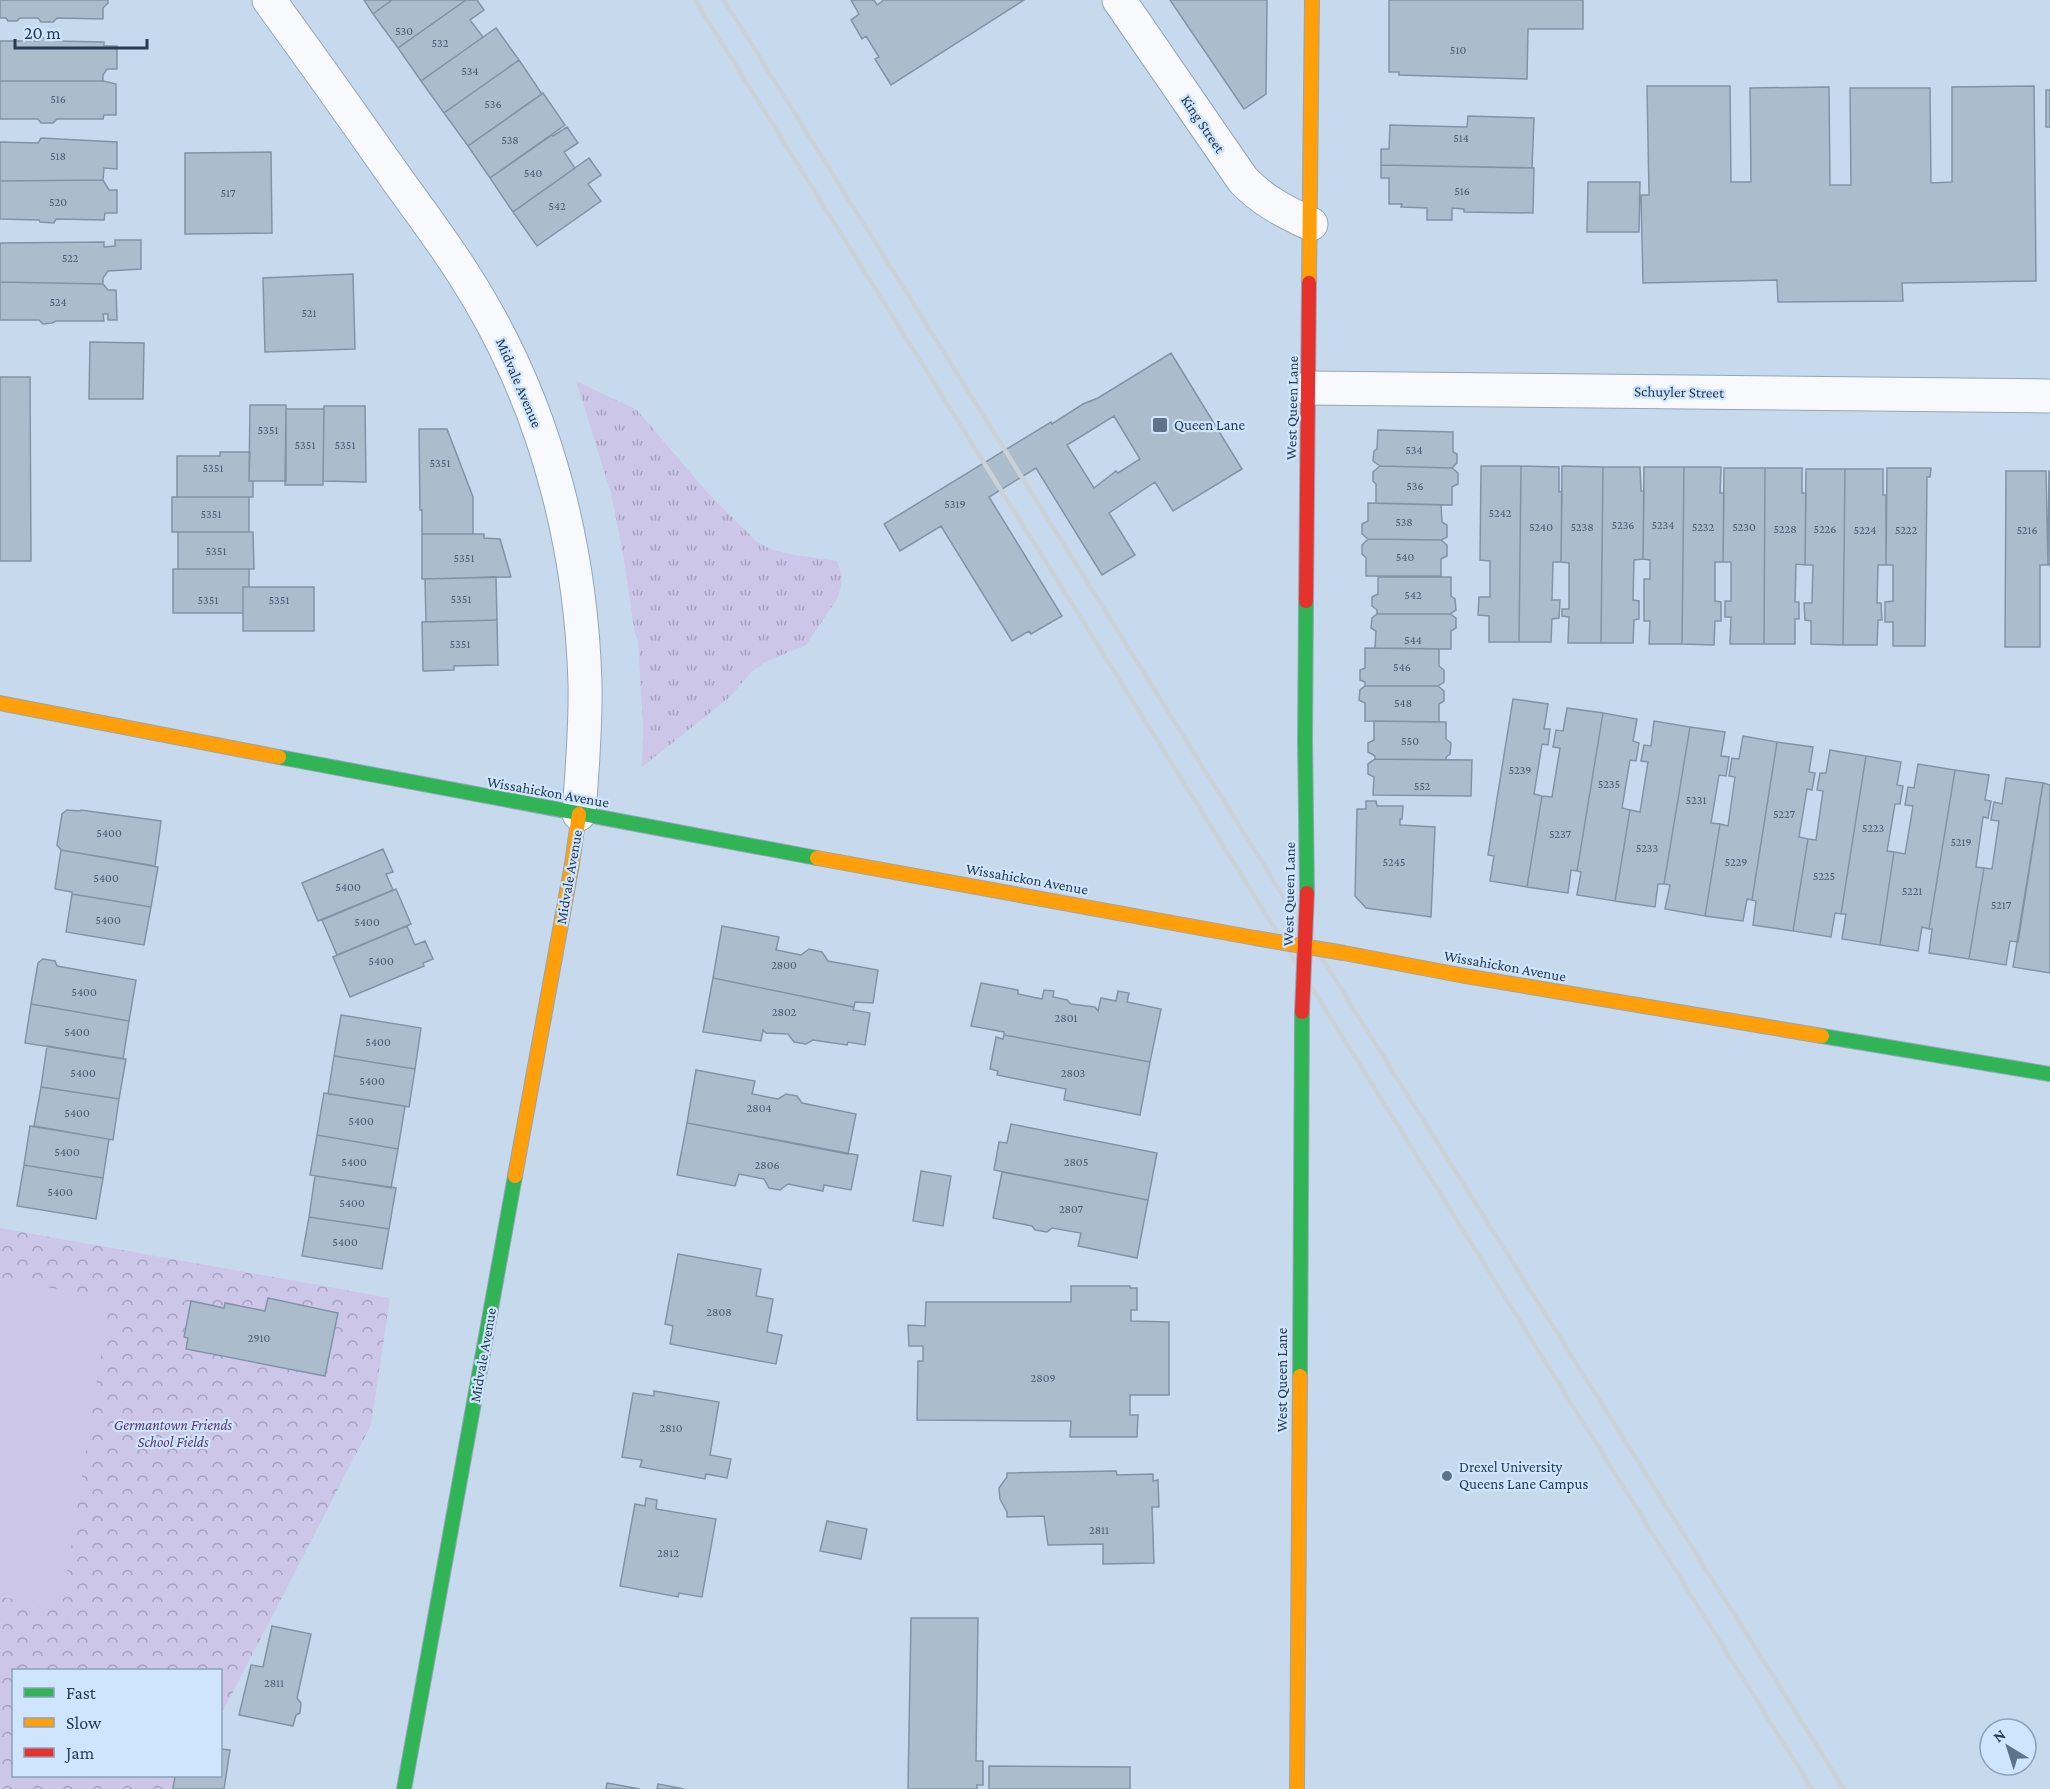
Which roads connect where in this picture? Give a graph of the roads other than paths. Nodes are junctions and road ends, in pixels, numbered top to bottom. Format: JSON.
{"nodes":[{"id":1,"x":269,"y":0,"type":"edge"},
{"id":2,"x":1119,"y":0,"type":"edge"},
{"id":3,"x":1312,"y":0,"type":"edge"},
{"id":4,"x":1311,"y":224,"type":"junction"},
{"id":5,"x":1308,"y":388,"type":"junction"},
{"id":6,"x":2050,"y":396,"type":"edge"},
{"id":7,"x":0,"y":703,"type":"edge"},
{"id":8,"x":579,"y":814,"type":"junction"},
{"id":9,"x":1305,"y":947,"type":"junction"},
{"id":10,"x":2050,"y":1074,"type":"edge"},
{"id":11,"x":404,"y":1789,"type":"edge"},
{"id":12,"x":1297,"y":1789,"type":"edge"}],
"edges":[{"from":1,"to":8,"type":"street","name":"Midvale Avenue"},
{"from":2,"to":4,"type":"street","name":"King Street"},
{"from":3,"to":4,"type":"street","name":"West Queen Lane"},
{"from":4,"to":5,"type":"street","name":"West Queen Lane"},
{"from":5,"to":6,"type":"street","name":"Schuyler Street"},
{"from":5,"to":9,"type":"street","name":"West Queen Lane","bridge":true},
{"from":7,"to":8,"type":"street","name":"Wissahickon Avenue"},
{"from":8,"to":9,"type":"street","name":"Wissahickon Avenue","bridge":true},
{"from":8,"to":11,"type":"street","name":"Midvale Avenue"},
{"from":9,"to":10,"type":"street","name":"Wissahickon Avenue","bridge":true},
{"from":9,"to":12,"type":"street","name":"West Queen Lane","bridge":true}]}
